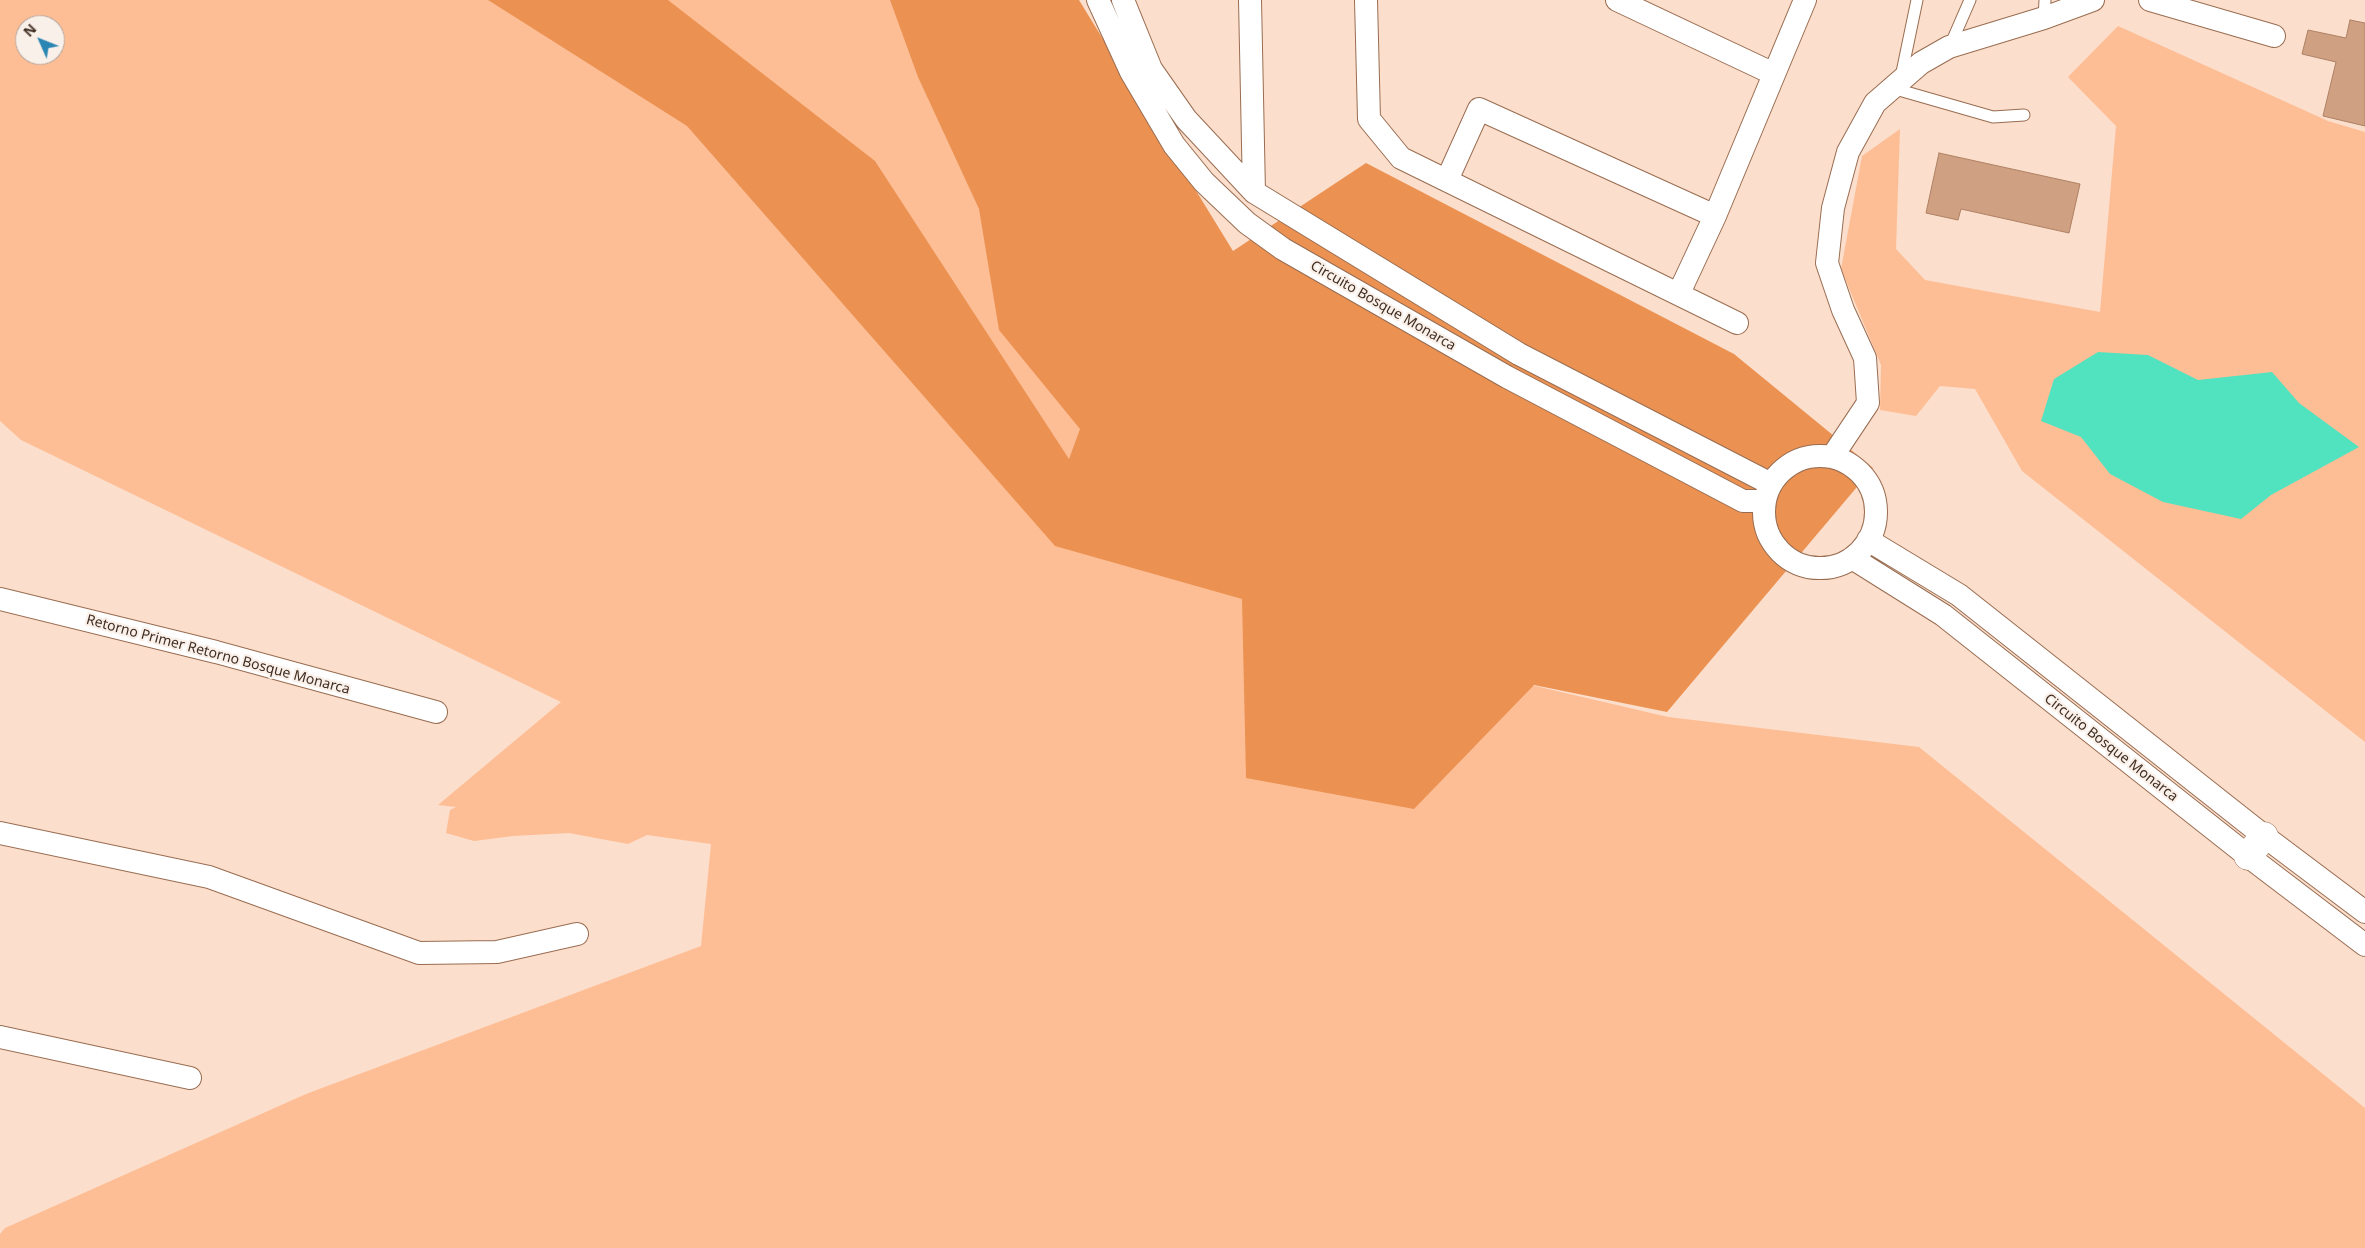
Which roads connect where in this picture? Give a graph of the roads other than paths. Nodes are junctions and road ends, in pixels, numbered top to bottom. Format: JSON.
{"nodes":[{"id":1,"x":1098,"y":0,"type":"edge"},
{"id":2,"x":1123,"y":0,"type":"edge"},
{"id":3,"x":1250,"y":0,"type":"edge"},
{"id":4,"x":1366,"y":0,"type":"edge"},
{"id":5,"x":1617,"y":0,"type":"edge"},
{"id":6,"x":1805,"y":0,"type":"edge"},
{"id":7,"x":1917,"y":0,"type":"edge"},
{"id":8,"x":1970,"y":0,"type":"edge"},
{"id":9,"x":2093,"y":0,"type":"edge"},
{"id":10,"x":2150,"y":0,"type":"edge"},
{"id":11,"x":2044,"y":9,"type":"edge"},
{"id":12,"x":2274,"y":36,"type":"dead end"},
{"id":13,"x":1949,"y":48,"type":"junction"},
{"id":14,"x":1774,"y":74,"type":"junction"},
{"id":15,"x":1896,"y":85,"type":"junction"},
{"id":16,"x":2024,"y":115,"type":"dead end"},
{"id":17,"x":1447,"y":180,"type":"junction"},
{"id":18,"x":1254,"y":192,"type":"junction"},
{"id":19,"x":1715,"y":216,"type":"junction"},
{"id":20,"x":1679,"y":293,"type":"junction"},
{"id":21,"x":1737,"y":323,"type":"dead end"},
{"id":22,"x":1832,"y":457,"type":"junction"},
{"id":23,"x":1768,"y":493,"type":"junction"},
{"id":24,"x":1868,"y":540,"type":"junction"},
{"id":25,"x":1852,"y":558,"type":"junction"},
{"id":26,"x":0,"y":599,"type":"edge"},
{"id":27,"x":436,"y":712,"type":"dead end"},
{"id":28,"x":0,"y":833,"type":"edge"},
{"id":29,"x":2256,"y":846,"type":"junction"},
{"id":30,"x":2365,"y":912,"type":"edge"},
{"id":31,"x":577,"y":934,"type":"dead end"},
{"id":32,"x":2365,"y":945,"type":"edge"},
{"id":33,"x":0,"y":1037,"type":"edge"},
{"id":34,"x":190,"y":1078,"type":"dead end"}],
"edges":[{"from":1,"to":23,"type":"street","name":"Circuito Bosque Monarca"},
{"from":2,"to":18,"type":"street","name":"Circuito Bosque Monarca"},
{"from":3,"to":18,"type":"street"},
{"from":4,"to":17,"type":"street"},
{"from":5,"to":14,"type":"street"},
{"from":6,"to":14,"type":"street"},
{"from":7,"to":15,"type":"lane"},
{"from":8,"to":13,"type":"lane"},
{"from":9,"to":11,"type":"street"},
{"from":10,"to":12,"type":"street"},
{"from":11,"to":13,"type":"street"},
{"from":13,"to":15,"type":"street"},
{"from":14,"to":19,"type":"street"},
{"from":15,"to":16,"type":"lane"},
{"from":15,"to":22,"type":"street"},
{"from":17,"to":19,"type":"street"},
{"from":17,"to":20,"type":"street"},
{"from":18,"to":23,"type":"street","name":"Circuito Bosque Monarca"},
{"from":19,"to":20,"type":"street"},
{"from":20,"to":21,"type":"street"},
{"from":22,"to":23,"type":"street"},
{"from":22,"to":24,"type":"street"},
{"from":23,"to":25,"type":"street"},
{"from":24,"to":25,"type":"street"},
{"from":24,"to":29,"type":"street","name":"Circuito Bosque Monarca"},
{"from":25,"to":29,"type":"street","name":"Circuito Bosque Monarca"},
{"from":26,"to":27,"type":"street","name":"Retorno Primer Retorno Bosque Monarca"},
{"from":28,"to":31,"type":"street"},
{"from":29,"to":30,"type":"street","name":"Circuito Bosque Monarca"},
{"from":29,"to":32,"type":"street","name":"Circuito Bosque Monarca"},
{"from":33,"to":34,"type":"street"}]}
